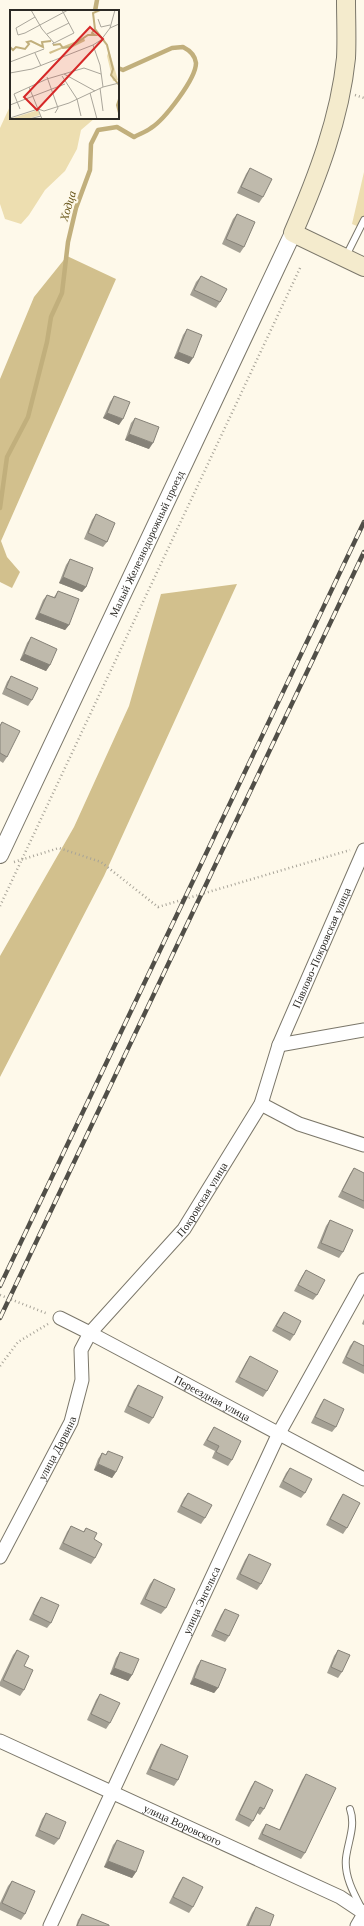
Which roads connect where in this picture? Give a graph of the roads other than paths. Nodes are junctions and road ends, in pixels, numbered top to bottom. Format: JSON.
{"nodes":[{"id":1,"x":346,"y":0,"type":"edge"},
{"id":2,"x":364,"y":220,"type":"edge"},
{"id":3,"x":293,"y":233,"type":"junction"},
{"id":4,"x":345,"y":258,"type":"junction"},
{"id":5,"x":364,"y":268,"type":"edge"},
{"id":6,"x":360,"y":849,"type":"edge"},
{"id":7,"x":4,"y":860,"type":"edge"},
{"id":8,"x":364,"y":1030,"type":"edge"},
{"id":9,"x":279,"y":1045,"type":"junction"},
{"id":10,"x":261,"y":1104,"type":"junction"},
{"id":11,"x":364,"y":1145,"type":"edge"},
{"id":12,"x":364,"y":1280,"type":"edge"},
{"id":13,"x":60,"y":1318,"type":"road end"},
{"id":14,"x":90,"y":1332,"type":"junction"},
{"id":15,"x":279,"y":1433,"type":"junction"},
{"id":16,"x":364,"y":1479,"type":"edge"},
{"id":17,"x":0,"y":1557,"type":"edge"},
{"id":18,"x":0,"y":1741,"type":"edge"},
{"id":19,"x":112,"y":1794,"type":"junction"},
{"id":20,"x":350,"y":1809,"type":"dead end"},
{"id":21,"x":364,"y":1913,"type":"edge"},
{"id":22,"x":50,"y":1926,"type":"edge"},
{"id":23,"x":358,"y":1926,"type":"edge"}],
"edges":[{"from":1,"to":3,"type":"main road"},
{"from":2,"to":4,"type":"lane"},
{"from":3,"to":4,"type":"main road"},
{"from":3,"to":7,"type":"street","name":"Малый Железнодорожный проезд"},
{"from":4,"to":5,"type":"main road"},
{"from":6,"to":9,"type":"street","name":"Павлово-Покровская улица"},
{"from":8,"to":9,"type":"street"},
{"from":9,"to":10,"type":"street","name":"Покровская улица"},
{"from":10,"to":11,"type":"street"},
{"from":10,"to":14,"type":"street","name":"Покровская улица"},
{"from":12,"to":15,"type":"street","name":"улица Энгельса"},
{"from":13,"to":14,"type":"street","name":"Переездная улица"},
{"from":14,"to":15,"type":"street","name":"Переездная улица"},
{"from":14,"to":17,"type":"street","name":"улица Дарвина"},
{"from":15,"to":16,"type":"street","name":"Переездная улица"},
{"from":15,"to":19,"type":"street","name":"улица Энгельса"},
{"from":18,"to":19,"type":"street","name":"улица Воровского"},
{"from":19,"to":21,"type":"street","name":"улица Воровского"},
{"from":19,"to":22,"type":"street","name":"улица Энгельса"},
{"from":20,"to":21,"type":"lane"},
{"from":21,"to":23,"type":"street"}]}
